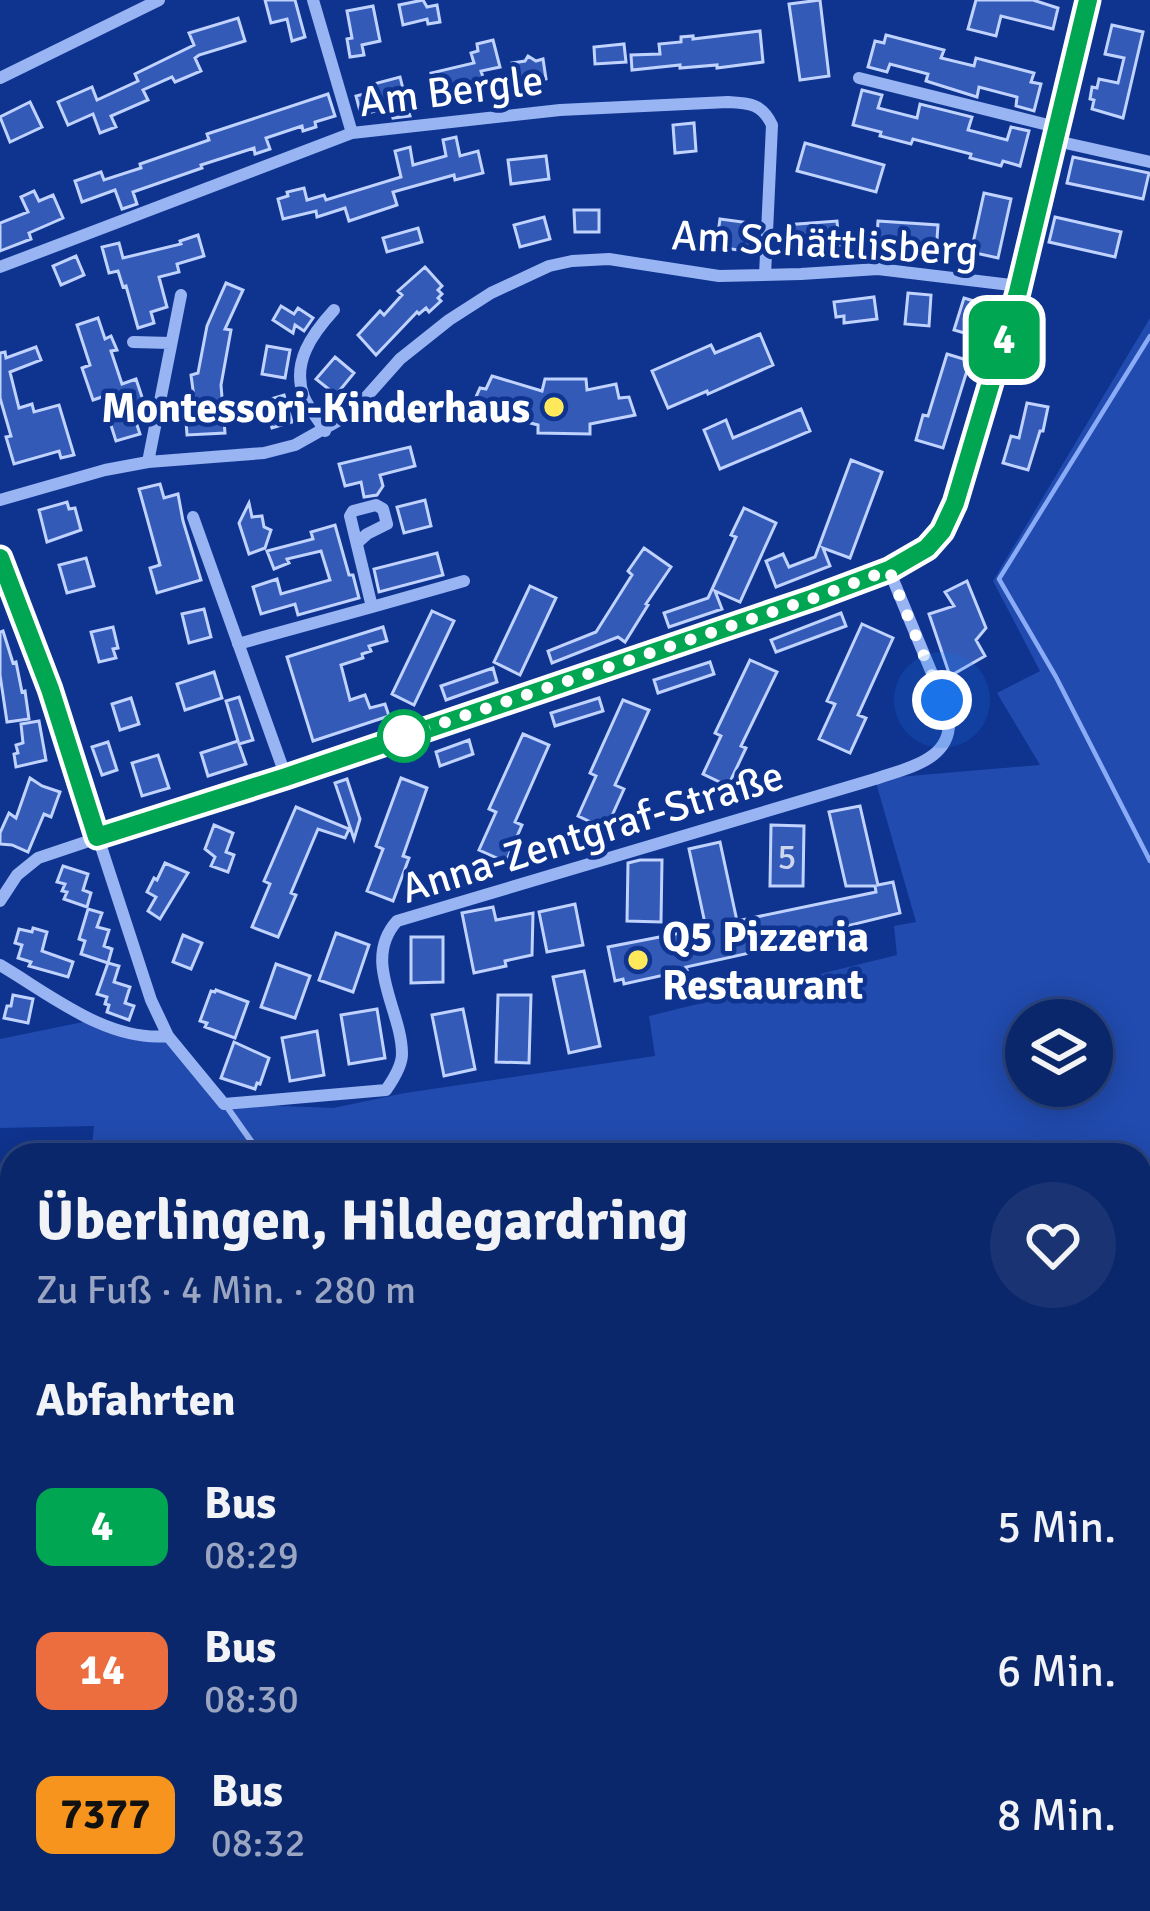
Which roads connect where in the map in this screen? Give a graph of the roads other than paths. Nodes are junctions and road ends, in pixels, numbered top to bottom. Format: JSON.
{"nodes":[{"id":1,"x":159,"y":0,"type":"edge"},
{"id":2,"x":313,"y":0,"type":"edge"},
{"id":3,"x":1088,"y":0,"type":"edge"},
{"id":4,"x":0,"y":78,"type":"edge"},
{"id":5,"x":859,"y":78,"type":"dead end"},
{"id":6,"x":352,"y":133,"type":"junction"},
{"id":7,"x":1054,"y":134,"type":"junction"},
{"id":8,"x":1150,"y":162,"type":"edge"},
{"id":9,"x":0,"y":267,"type":"edge"},
{"id":10,"x":765,"y":275,"type":"junction"},
{"id":11,"x":1019,"y":286,"type":"junction"},
{"id":12,"x":181,"y":295,"type":"dead end"},
{"id":13,"x":334,"y":310,"type":"dead end"},
{"id":14,"x":133,"y":341,"type":"dead end"},
{"id":15,"x":171,"y":343,"type":"junction"},
{"id":16,"x":325,"y":430,"type":"junction"},
{"id":17,"x":148,"y":462,"type":"junction"},
{"id":18,"x":0,"y":500,"type":"edge"},
{"id":19,"x":193,"y":517,"type":"dead end"},
{"id":20,"x":357,"y":543,"type":"dead end"},
{"id":21,"x":0,"y":558,"type":"edge"},
{"id":22,"x":889,"y":570,"type":"junction"},
{"id":23,"x":464,"y":581,"type":"dead end"},
{"id":24,"x":372,"y":607,"type":"junction"},
{"id":25,"x":238,"y":644,"type":"junction"},
{"id":26,"x":286,"y":777,"type":"junction"},
{"id":27,"x":97,"y":837,"type":"junction"},
{"id":28,"x":0,"y":901,"type":"edge"},
{"id":29,"x":0,"y":965,"type":"edge"},
{"id":30,"x":168,"y":1036,"type":"junction"},
{"id":31,"x":224,"y":1104,"type":"junction"},
{"id":32,"x":252,"y":1143,"type":"edge"}],
"edges":[{"from":1,"to":4,"type":"street"},
{"from":2,"to":6,"type":"street"},
{"from":3,"to":7,"type":"street"},
{"from":5,"to":7,"type":"street"},
{"from":6,"to":9,"type":"street","name":"Am Bergle"},
{"from":6,"to":10,"type":"street","name":"Am Bergle"},
{"from":7,"to":8,"type":"street"},
{"from":7,"to":11,"type":"street"},
{"from":10,"to":11,"type":"street","name":"Am Schättlisberg"},
{"from":10,"to":16,"type":"street","name":"Am Schättlisberg"},
{"from":11,"to":22,"type":"street"},
{"from":12,"to":15,"type":"street"},
{"from":13,"to":16,"type":"street"},
{"from":14,"to":15,"type":"street"},
{"from":15,"to":17,"type":"street"},
{"from":16,"to":17,"type":"street","name":"Am Schättlisberg"},
{"from":17,"to":18,"type":"street","name":"Am Schättlisberg"},
{"from":19,"to":25,"type":"street"},
{"from":20,"to":24,"type":"street"},
{"from":21,"to":27,"type":"street"},
{"from":22,"to":26,"type":"street"},
{"from":22,"to":31,"type":"street","name":"Anna-Zentgraf-Straße"},
{"from":23,"to":24,"type":"street"},
{"from":24,"to":25,"type":"street"},
{"from":25,"to":26,"type":"street"},
{"from":26,"to":27,"type":"street"},
{"from":27,"to":28,"type":"street"},
{"from":27,"to":30,"type":"street"},
{"from":29,"to":30,"type":"street"},
{"from":30,"to":31,"type":"street"},
{"from":31,"to":32,"type":"lane"}]}
